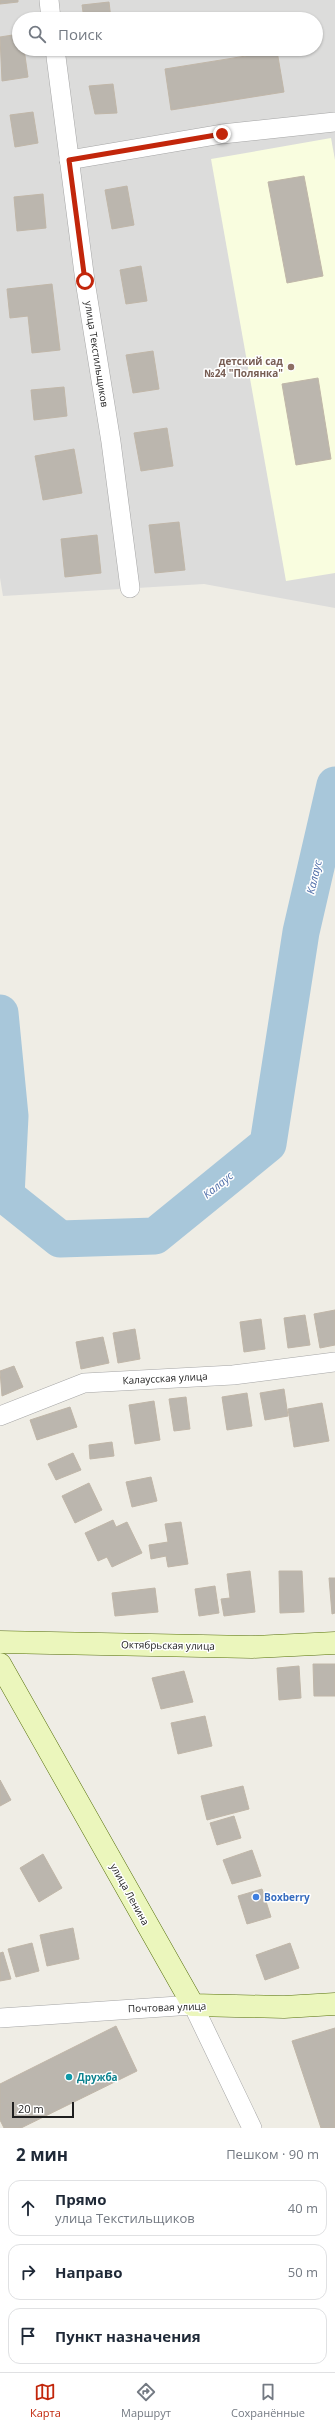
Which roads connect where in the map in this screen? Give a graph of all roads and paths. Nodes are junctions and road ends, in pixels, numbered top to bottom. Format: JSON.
{"nodes":[{"id":1,"x":49,"y":0,"type":"edge"},
{"id":2,"x":50,"y":12,"type":"edge"},
{"id":3,"x":56,"y":56,"type":"edge"},
{"id":4,"x":335,"y":122,"type":"edge"},
{"id":5,"x":69,"y":160,"type":"junction"},
{"id":6,"x":130,"y":588,"type":"dead end"},
{"id":7,"x":335,"y":1362,"type":"edge"},
{"id":8,"x":0,"y":1416,"type":"edge"},
{"id":9,"x":0,"y":1642,"type":"edge"},
{"id":10,"x":335,"y":1643,"type":"edge"},
{"id":11,"x":0,"y":1664,"type":"edge"},
{"id":12,"x":335,"y":2004,"type":"edge"},
{"id":13,"x":192,"y":2005,"type":"junction"},
{"id":14,"x":0,"y":2018,"type":"edge"},
{"id":15,"x":252,"y":2128,"type":"edge"}],
"edges":[{"from":1,"to":2,"type":"street"},
{"from":3,"to":5,"type":"street","name":"улица Текстильщиков"},
{"from":4,"to":5,"type":"street"},
{"from":5,"to":6,"type":"street","name":"улица Текстильщиков"},
{"from":7,"to":8,"type":"street","name":"Калаусская улица"},
{"from":9,"to":10,"type":"main road","name":"Октябрьская улица"},
{"from":11,"to":13,"type":"main road","name":"улица Ленина"},
{"from":12,"to":13,"type":"main road","name":"Почтовая улица"},
{"from":13,"to":14,"type":"street","name":"Почтовая улица"},
{"from":13,"to":15,"type":"street","name":"улица Ленина"}]}
